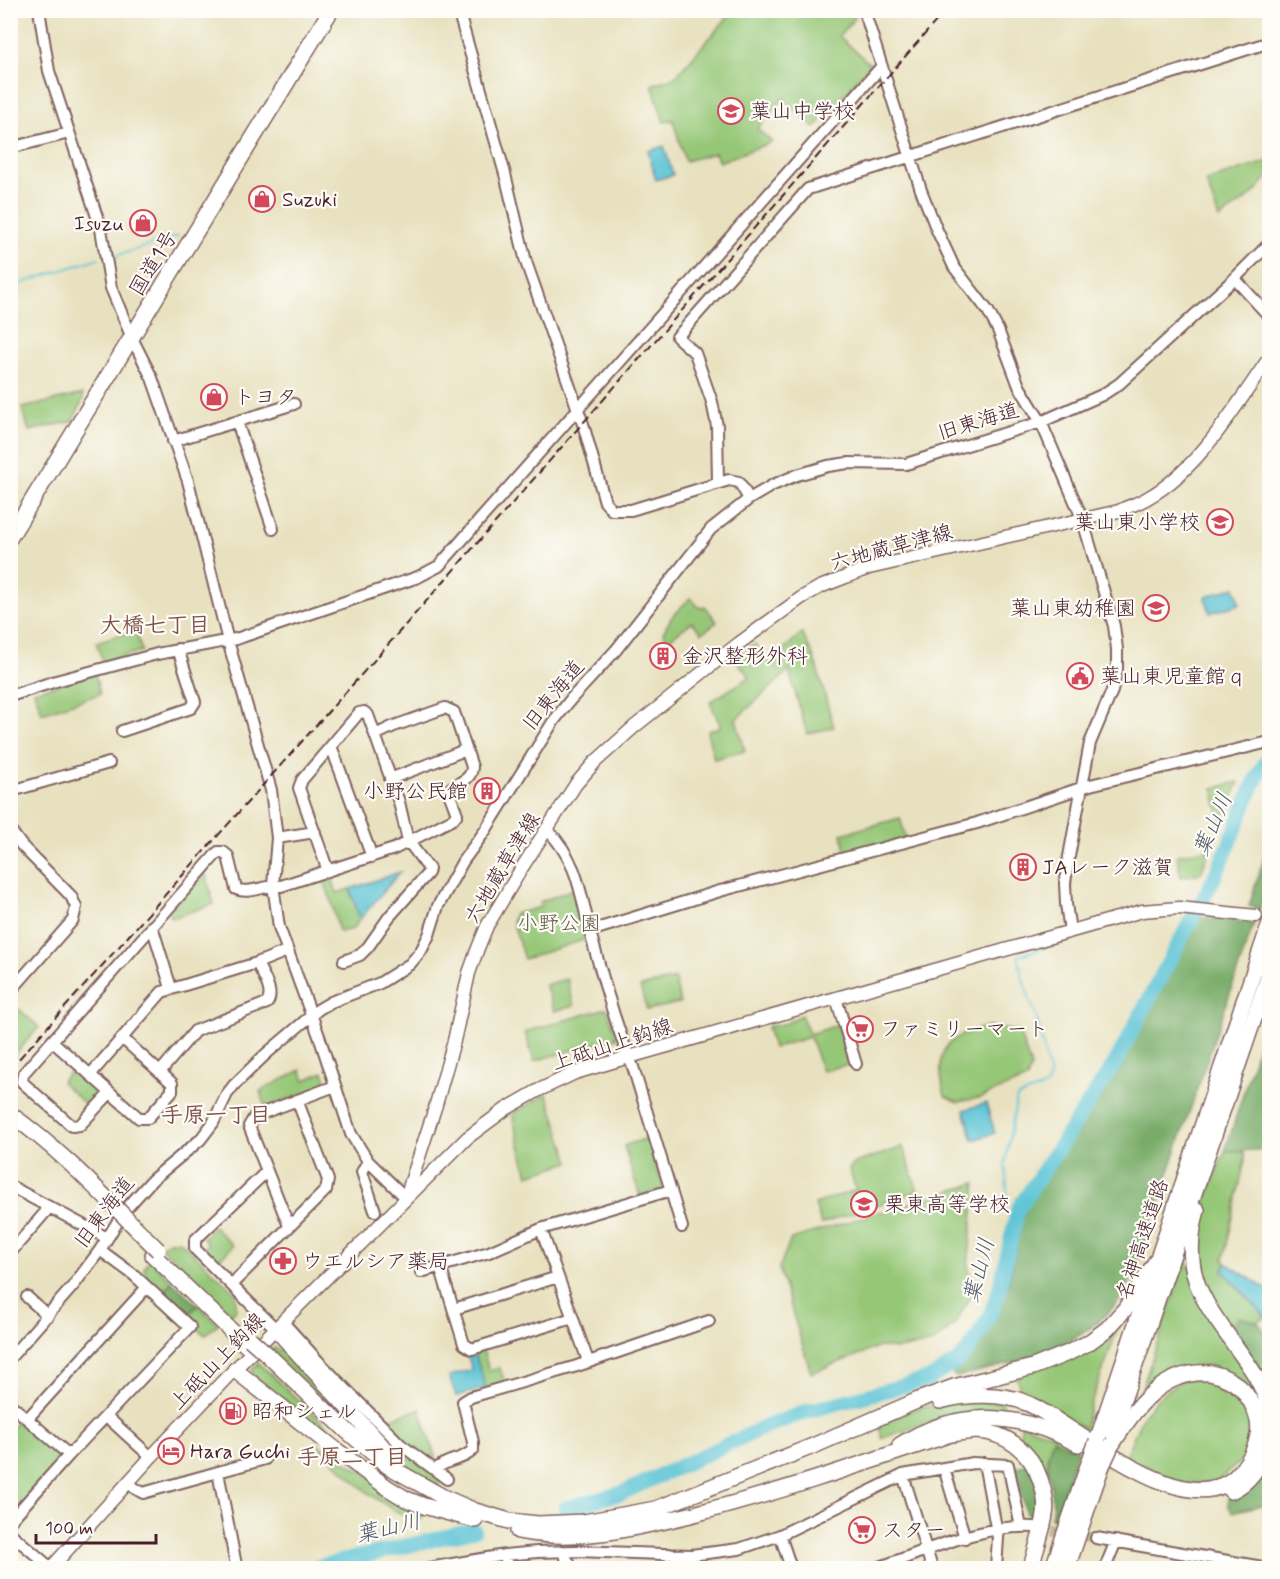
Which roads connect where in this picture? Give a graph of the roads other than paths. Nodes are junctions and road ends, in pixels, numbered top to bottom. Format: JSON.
{"nodes":[{"id":1,"x":39,"y":10,"type":"edge"},
{"id":2,"x":331,"y":10,"type":"edge"},
{"id":3,"x":864,"y":10,"type":"edge"},
{"id":4,"x":459,"y":11,"type":"edge"},
{"id":5,"x":1269,"y":42,"type":"edge"},
{"id":6,"x":881,"y":67,"type":"junction"},
{"id":7,"x":69,"y":133,"type":"junction"},
{"id":8,"x":10,"y":148,"type":"edge"},
{"id":9,"x":910,"y":157,"type":"junction"},
{"id":10,"x":1269,"y":243,"type":"edge"},
{"id":11,"x":1235,"y":279,"type":"junction"},
{"id":12,"x":1269,"y":317,"type":"edge"},
{"id":13,"x":132,"y":338,"type":"junction"},
{"id":14,"x":1269,"y":357,"type":"edge"},
{"id":15,"x":294,"y":404,"type":"dead end"},
{"id":16,"x":578,"y":411,"type":"junction"},
{"id":17,"x":237,"y":422,"type":"junction"},
{"id":18,"x":1041,"y":422,"type":"junction"},
{"id":19,"x":173,"y":441,"type":"junction"},
{"id":20,"x":718,"y":483,"type":"junction"},
{"id":21,"x":749,"y":499,"type":"junction"},
{"id":22,"x":1082,"y":518,"type":"junction"},
{"id":23,"x":273,"y":529,"type":"dead end"},
{"id":24,"x":10,"y":537,"type":"edge"},
{"id":25,"x":228,"y":641,"type":"junction"},
{"id":26,"x":178,"y":649,"type":"junction"},
{"id":27,"x":10,"y":696,"type":"edge"},
{"id":28,"x":122,"y":731,"type":"dead end"},
{"id":29,"x":375,"y":735,"type":"junction"},
{"id":30,"x":1269,"y":742,"type":"edge"},
{"id":31,"x":331,"y":746,"type":"junction"},
{"id":32,"x":465,"y":750,"type":"junction"},
{"id":33,"x":109,"y":763,"type":"dead end"},
{"id":34,"x":390,"y":779,"type":"junction"},
{"id":35,"x":1082,"y":788,"type":"junction"},
{"id":36,"x":10,"y":789,"type":"edge"},
{"id":37,"x":548,"y":829,"type":"junction"},
{"id":38,"x":10,"y":830,"type":"edge"},
{"id":39,"x":315,"y":832,"type":"junction"},
{"id":40,"x":277,"y":838,"type":"junction"},
{"id":41,"x":408,"y":842,"type":"junction"},
{"id":42,"x":372,"y":857,"type":"junction"},
{"id":43,"x":328,"y":871,"type":"junction"},
{"id":44,"x":273,"y":885,"type":"junction"},
{"id":45,"x":1263,"y":920,"type":"edge"},
{"id":46,"x":152,"y":927,"type":"junction"},
{"id":47,"x":590,"y":931,"type":"junction"},
{"id":48,"x":1070,"y":931,"type":"junction"},
{"id":49,"x":287,"y":951,"type":"junction"},
{"id":50,"x":344,"y":961,"type":"dead end"},
{"id":51,"x":257,"y":963,"type":"junction"},
{"id":52,"x":1269,"y":972,"type":"edge"},
{"id":53,"x":171,"y":988,"type":"junction"},
{"id":54,"x":10,"y":992,"type":"edge"},
{"id":55,"x":836,"y":998,"type":"junction"},
{"id":56,"x":311,"y":1015,"type":"junction"},
{"id":57,"x":122,"y":1038,"type":"junction"},
{"id":58,"x":52,"y":1041,"type":"junction"},
{"id":59,"x":628,"y":1057,"type":"junction"},
{"id":60,"x":856,"y":1064,"type":"dead end"},
{"id":61,"x":160,"y":1072,"type":"junction"},
{"id":62,"x":90,"y":1075,"type":"junction"},
{"id":63,"x":335,"y":1086,"type":"junction"},
{"id":64,"x":110,"y":1093,"type":"junction"},
{"id":65,"x":297,"y":1100,"type":"junction"},
{"id":66,"x":10,"y":1114,"type":"edge"},
{"id":67,"x":10,"y":1125,"type":"edge"},
{"id":68,"x":368,"y":1161,"type":"junction"},
{"id":69,"x":267,"y":1171,"type":"junction"},
{"id":70,"x":10,"y":1186,"type":"edge"},
{"id":71,"x":671,"y":1190,"type":"junction"},
{"id":72,"x":406,"y":1198,"type":"junction"},
{"id":73,"x":49,"y":1208,"type":"junction"},
{"id":74,"x":375,"y":1211,"type":"dead end"},
{"id":75,"x":289,"y":1227,"type":"junction"},
{"id":76,"x":682,"y":1227,"type":"dead end"},
{"id":77,"x":541,"y":1229,"type":"junction"},
{"id":78,"x":107,"y":1238,"type":"junction"},
{"id":79,"x":100,"y":1250,"type":"junction"},
{"id":80,"x":10,"y":1253,"type":"edge"},
{"id":81,"x":155,"y":1253,"type":"junction"},
{"id":82,"x":1157,"y":1260,"type":"junction"},
{"id":83,"x":440,"y":1266,"type":"junction"},
{"id":84,"x":421,"y":1272,"type":"dead end"},
{"id":85,"x":558,"y":1277,"type":"junction"},
{"id":86,"x":232,"y":1284,"type":"junction"},
{"id":87,"x":147,"y":1287,"type":"junction"},
{"id":88,"x":27,"y":1297,"type":"dead end"},
{"id":89,"x":454,"y":1309,"type":"junction"},
{"id":90,"x":48,"y":1316,"type":"junction"},
{"id":91,"x":573,"y":1318,"type":"junction"},
{"id":92,"x":709,"y":1321,"type":"dead end"},
{"id":93,"x":279,"y":1325,"type":"junction"},
{"id":94,"x":10,"y":1358,"type":"edge"},
{"id":95,"x":266,"y":1358,"type":"junction"},
{"id":96,"x":588,"y":1361,"type":"junction"},
{"id":97,"x":235,"y":1370,"type":"junction"},
{"id":98,"x":10,"y":1404,"type":"edge"},
{"id":99,"x":1269,"y":1412,"type":"edge"},
{"id":100,"x":106,"y":1416,"type":"junction"},
{"id":101,"x":885,"y":1416,"type":"junction"},
{"id":102,"x":28,"y":1418,"type":"junction"},
{"id":103,"x":1269,"y":1440,"type":"edge"},
{"id":104,"x":1105,"y":1445,"type":"junction"},
{"id":105,"x":69,"y":1455,"type":"junction"},
{"id":106,"x":151,"y":1457,"type":"junction"},
{"id":107,"x":879,"y":1458,"type":"junction"},
{"id":108,"x":265,"y":1459,"type":"dead end"},
{"id":109,"x":984,"y":1463,"type":"junction"},
{"id":110,"x":1095,"y":1464,"type":"junction"},
{"id":111,"x":944,"y":1468,"type":"junction"},
{"id":112,"x":435,"y":1470,"type":"junction"},
{"id":113,"x":218,"y":1472,"type":"junction"},
{"id":114,"x":903,"y":1475,"type":"junction"},
{"id":115,"x":447,"y":1479,"type":"dead end"},
{"id":116,"x":128,"y":1482,"type":"junction"},
{"id":117,"x":423,"y":1486,"type":"junction"},
{"id":118,"x":460,"y":1515,"type":"junction"},
{"id":119,"x":10,"y":1521,"type":"edge"},
{"id":120,"x":1021,"y":1527,"type":"junction"},
{"id":121,"x":1034,"y":1527,"type":"tunnel mouth"},
{"id":122,"x":997,"y":1529,"type":"junction"},
{"id":123,"x":10,"y":1533,"type":"edge"},
{"id":124,"x":780,"y":1535,"type":"junction"},
{"id":125,"x":965,"y":1538,"type":"junction"},
{"id":126,"x":1096,"y":1538,"type":"tunnel mouth"},
{"id":127,"x":1116,"y":1541,"type":"junction"},
{"id":128,"x":562,"y":1551,"type":"junction"},
{"id":129,"x":926,"y":1551,"type":"junction"},
{"id":130,"x":669,"y":1554,"type":"junction"},
{"id":131,"x":505,"y":1555,"type":"junction"},
{"id":132,"x":236,"y":1565,"type":"dead end"},
{"id":133,"x":51,"y":1568,"type":"edge"},
{"id":134,"x":435,"y":1568,"type":"edge"},
{"id":135,"x":509,"y":1569,"type":"edge"},
{"id":136,"x":572,"y":1569,"type":"edge"},
{"id":137,"x":671,"y":1569,"type":"edge"},
{"id":138,"x":791,"y":1569,"type":"edge"},
{"id":139,"x":877,"y":1569,"type":"edge"},
{"id":140,"x":932,"y":1569,"type":"edge"},
{"id":141,"x":996,"y":1569,"type":"edge"},
{"id":142,"x":1031,"y":1569,"type":"edge"},
{"id":143,"x":1053,"y":1569,"type":"edge"},
{"id":144,"x":1066,"y":1569,"type":"edge"},
{"id":145,"x":1105,"y":1569,"type":"edge"},
{"id":146,"x":1268,"y":1569,"type":"edge"}],
"edges":[{"from":1,"to":7,"type":"street"},
{"from":2,"to":13,"type":"highway","name":"国道1号"},
{"from":3,"to":6,"type":"street"},
{"from":4,"to":16,"type":"street"},
{"from":5,"to":9,"type":"street"},
{"from":6,"to":9,"type":"street"},
{"from":6,"to":16,"type":"street"},
{"from":7,"to":8,"type":"street"},
{"from":7,"to":13,"type":"street"},
{"from":9,"to":18,"type":"street"},
{"from":9,"to":20,"type":"street"},
{"from":10,"to":11,"type":"street","name":"旧東海道"},
{"from":11,"to":12,"type":"street"},
{"from":11,"to":18,"type":"street","name":"旧東海道"},
{"from":13,"to":19,"type":"street"},
{"from":13,"to":24,"type":"highway","name":"国道1号"},
{"from":14,"to":22,"type":"main road","name":"六地蔵草津線"},
{"from":15,"to":17,"type":"street"},
{"from":16,"to":20,"type":"street"},
{"from":16,"to":25,"type":"street"},
{"from":17,"to":19,"type":"street"},
{"from":17,"to":23,"type":"street"},
{"from":18,"to":21,"type":"street","name":"旧東海道"},
{"from":18,"to":22,"type":"street"},
{"from":19,"to":25,"type":"street"},
{"from":20,"to":21,"type":"street"},
{"from":21,"to":56,"type":"street","name":"旧東海道"},
{"from":22,"to":35,"type":"street"},
{"from":22,"to":37,"type":"main road","name":"六地蔵草津線"},
{"from":25,"to":26,"type":"street"},
{"from":25,"to":40,"type":"street"},
{"from":26,"to":27,"type":"street"},
{"from":26,"to":28,"type":"street"},
{"from":29,"to":31,"type":"street"},
{"from":29,"to":32,"type":"street"},
{"from":29,"to":34,"type":"street"},
{"from":30,"to":35,"type":"street"},
{"from":31,"to":39,"type":"street"},
{"from":31,"to":42,"type":"street"},
{"from":32,"to":34,"type":"street"},
{"from":32,"to":41,"type":"street"},
{"from":33,"to":36,"type":"street"},
{"from":34,"to":41,"type":"street"},
{"from":35,"to":47,"type":"street"},
{"from":35,"to":48,"type":"street"},
{"from":37,"to":47,"type":"street"},
{"from":37,"to":72,"type":"main road","name":"六地蔵草津線"},
{"from":38,"to":54,"type":"street"},
{"from":39,"to":40,"type":"street"},
{"from":39,"to":43,"type":"street"},
{"from":40,"to":44,"type":"street"},
{"from":41,"to":42,"type":"street"},
{"from":41,"to":50,"type":"street"},
{"from":42,"to":43,"type":"street"},
{"from":43,"to":44,"type":"street"},
{"from":44,"to":46,"type":"street"},
{"from":44,"to":49,"type":"street"},
{"from":45,"to":48,"type":"main road","name":"上砥山上鈎線"},
{"from":45,"to":82,"type":"highway","name":"名神高速道路"},
{"from":46,"to":53,"type":"street"},
{"from":46,"to":58,"type":"street"},
{"from":47,"to":59,"type":"street"},
{"from":48,"to":55,"type":"main road","name":"上砥山上鈎線"},
{"from":49,"to":51,"type":"street"},
{"from":49,"to":56,"type":"street"},
{"from":51,"to":53,"type":"street"},
{"from":51,"to":61,"type":"street"},
{"from":52,"to":99,"type":"highway"},
{"from":52,"to":104,"type":"highway","name":"名神高速道路"},
{"from":53,"to":57,"type":"street"},
{"from":55,"to":59,"type":"main road","name":"上砥山上鈎線"},
{"from":55,"to":60,"type":"street"},
{"from":56,"to":63,"type":"street"},
{"from":56,"to":78,"type":"street","name":"旧東海道"},
{"from":57,"to":61,"type":"street"},
{"from":57,"to":62,"type":"street"},
{"from":58,"to":62,"type":"street"},
{"from":58,"to":64,"type":"street"},
{"from":59,"to":71,"type":"street"},
{"from":59,"to":72,"type":"main road","name":"上砥山上鈎線"},
{"from":61,"to":64,"type":"street"},
{"from":62,"to":64,"type":"street"},
{"from":63,"to":65,"type":"street"},
{"from":63,"to":68,"type":"street"},
{"from":65,"to":69,"type":"street"},
{"from":65,"to":75,"type":"street"},
{"from":66,"to":81,"type":"highway","bridge":true},
{"from":67,"to":81,"type":"highway"},
{"from":68,"to":72,"type":"street"},
{"from":68,"to":74,"type":"street"},
{"from":69,"to":75,"type":"street"},
{"from":69,"to":86,"type":"street"},
{"from":70,"to":73,"type":"street"},
{"from":71,"to":76,"type":"street"},
{"from":71,"to":77,"type":"street"},
{"from":72,"to":93,"type":"main road","name":"上砥山上鈎線"},
{"from":73,"to":78,"type":"street"},
{"from":73,"to":80,"type":"street"},
{"from":75,"to":86,"type":"street"},
{"from":77,"to":83,"type":"street"},
{"from":77,"to":85,"type":"street"},
{"from":78,"to":79,"type":"street","name":"旧東海道"},
{"from":79,"to":87,"type":"street"},
{"from":79,"to":90,"type":"street","name":"旧東海道"},
{"from":81,"to":95,"type":"highway","bridge":true},
{"from":82,"to":101,"type":"highway"},
{"from":82,"to":104,"type":"highway","name":"名神高速道路"},
{"from":83,"to":84,"type":"street"},
{"from":83,"to":89,"type":"street"},
{"from":85,"to":89,"type":"street"},
{"from":85,"to":91,"type":"street"},
{"from":86,"to":93,"type":"street"},
{"from":87,"to":100,"type":"street"},
{"from":87,"to":102,"type":"street"},
{"from":88,"to":90,"type":"street"},
{"from":89,"to":91,"type":"street"},
{"from":90,"to":94,"type":"street","name":"旧東海道"},
{"from":91,"to":96,"type":"street"},
{"from":92,"to":96,"type":"street"},
{"from":93,"to":97,"type":"main road","name":"上砥山上鈎線"},
{"from":93,"to":112,"type":"street"},
{"from":93,"to":117,"type":"highway"},
{"from":95,"to":117,"type":"highway"},
{"from":95,"to":118,"type":"highway"},
{"from":96,"to":112,"type":"street"},
{"from":97,"to":106,"type":"main road","name":"上砥山上鈎線"},
{"from":97,"to":118,"type":"highway"},
{"from":98,"to":102,"type":"street"},
{"from":100,"to":105,"type":"street"},
{"from":100,"to":106,"type":"street"},
{"from":101,"to":104,"type":"highway"},
{"from":101,"to":117,"type":"highway"},
{"from":102,"to":105,"type":"street"},
{"from":103,"to":107,"type":"highway"},
{"from":104,"to":110,"type":"highway","name":"名神高速道路","bridge":true},
{"from":105,"to":119,"type":"street"},
{"from":106,"to":116,"type":"main road","name":"上砥山上鈎線"},
{"from":107,"to":118,"type":"highway"},
{"from":107,"to":142,"type":"highway"},
{"from":108,"to":113,"type":"street"},
{"from":109,"to":111,"type":"street"},
{"from":109,"to":120,"type":"street"},
{"from":109,"to":122,"type":"street"},
{"from":110,"to":143,"type":"highway","name":"名神高速道路"},
{"from":110,"to":144,"type":"highway","name":"名神高速道路"},
{"from":111,"to":114,"type":"street"},
{"from":111,"to":125,"type":"street"},
{"from":112,"to":115,"type":"street"},
{"from":113,"to":116,"type":"street"},
{"from":113,"to":132,"type":"street"},
{"from":114,"to":124,"type":"street"},
{"from":114,"to":129,"type":"street"},
{"from":116,"to":133,"type":"main road","name":"上砥山上鈎線"},
{"from":120,"to":121,"type":"street"},
{"from":120,"to":122,"type":"street"},
{"from":122,"to":125,"type":"street"},
{"from":122,"to":141,"type":"street"},
{"from":123,"to":133,"type":"street"},
{"from":124,"to":130,"type":"street"},
{"from":124,"to":138,"type":"street"},
{"from":125,"to":129,"type":"street"},
{"from":126,"to":127,"type":"street"},
{"from":127,"to":145,"type":"street"},
{"from":127,"to":146,"type":"street"},
{"from":128,"to":130,"type":"street"},
{"from":128,"to":131,"type":"street"},
{"from":128,"to":136,"type":"street"},
{"from":129,"to":139,"type":"street"},
{"from":129,"to":140,"type":"street"},
{"from":130,"to":137,"type":"street"},
{"from":131,"to":134,"type":"street"},
{"from":131,"to":135,"type":"street"}]}
